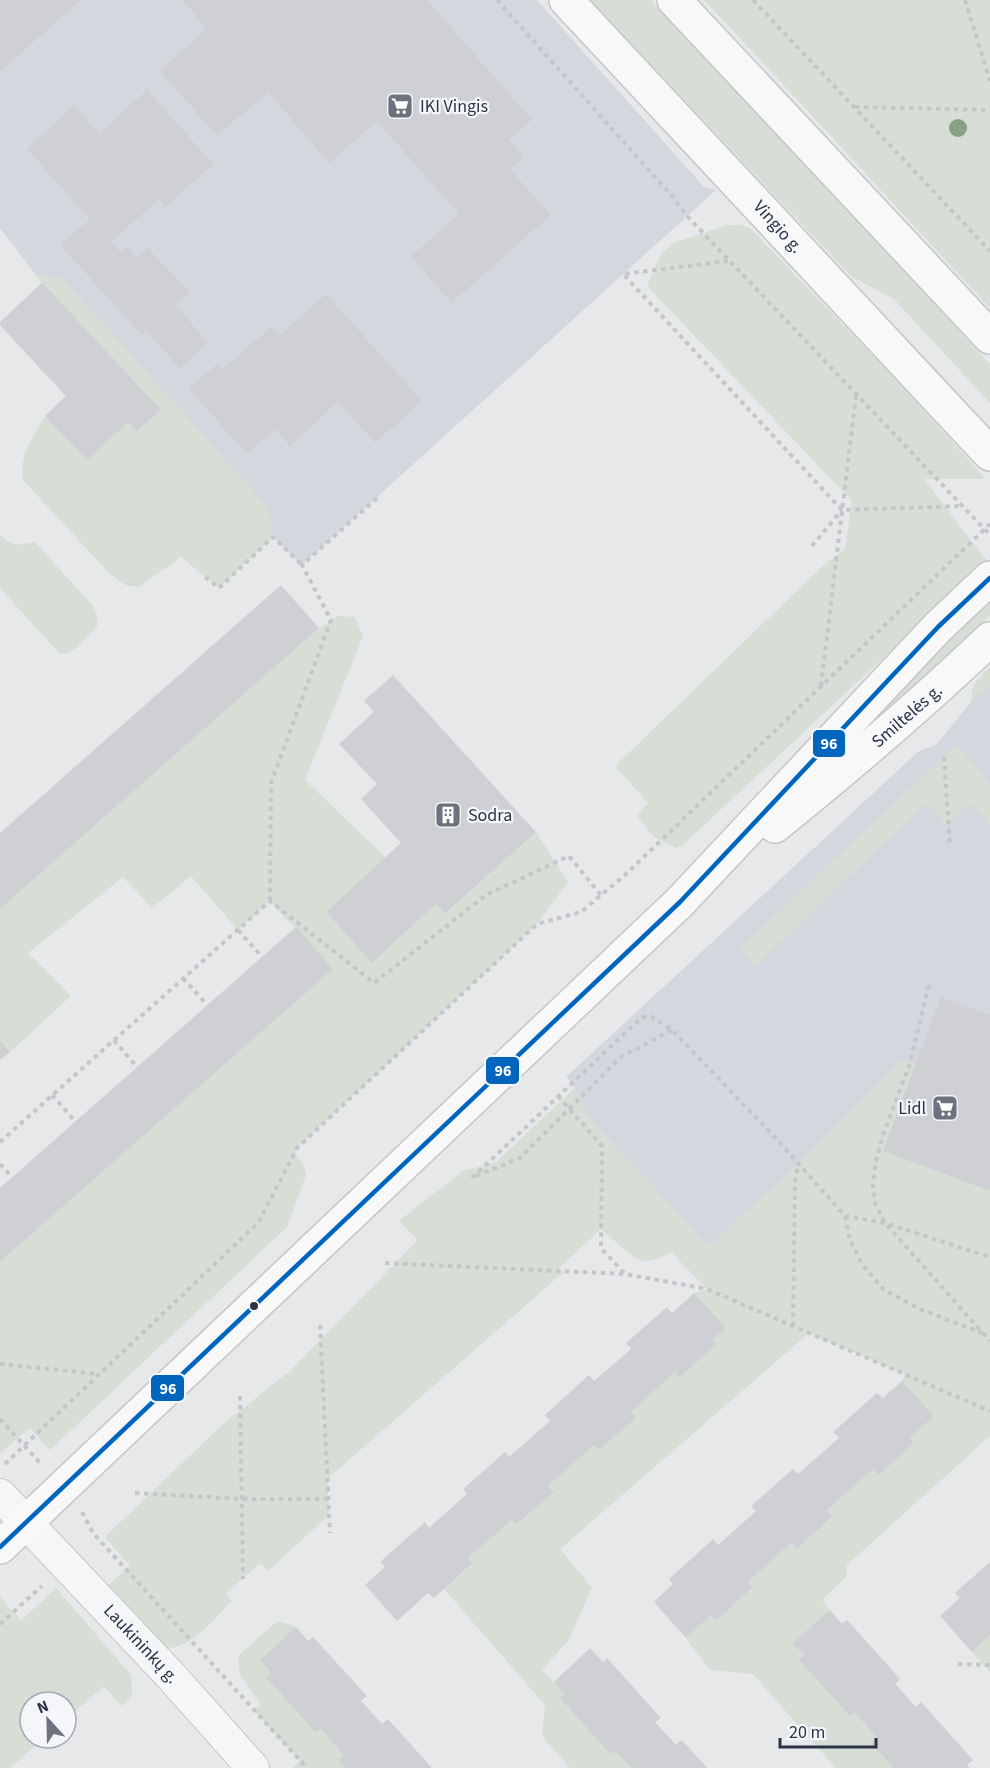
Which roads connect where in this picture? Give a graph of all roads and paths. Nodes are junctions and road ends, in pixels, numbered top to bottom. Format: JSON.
{"nodes":[{"id":1,"x":496,"y":0,"type":"edge"},
{"id":2,"x":566,"y":0,"type":"edge"},
{"id":3,"x":674,"y":0,"type":"edge"},
{"id":4,"x":753,"y":0,"type":"edge"},
{"id":5,"x":965,"y":0,"type":"edge"},
{"id":6,"x":990,"y":81,"type":"edge"},
{"id":7,"x":854,"y":107,"type":"junction"},
{"id":8,"x":990,"y":110,"type":"edge"},
{"id":9,"x":990,"y":251,"type":"edge"},
{"id":10,"x":729,"y":261,"type":"junction"},
{"id":11,"x":990,"y":337,"type":"edge"},
{"id":12,"x":856,"y":394,"type":"junction"},
{"id":13,"x":990,"y":454,"type":"edge"},
{"id":14,"x":378,"y":497,"type":"dead end"},
{"id":15,"x":962,"y":506,"type":"junction"},
{"id":16,"x":842,"y":510,"type":"junction"},
{"id":17,"x":990,"y":524,"type":"edge"},
{"id":18,"x":985,"y":530,"type":"junction"},
{"id":19,"x":990,"y":535,"type":"edge"},
{"id":20,"x":812,"y":546,"type":"dead end"},
{"id":21,"x":302,"y":565,"type":"junction"},
{"id":22,"x":205,"y":577,"type":"dead end"},
{"id":23,"x":990,"y":578,"type":"edge"},
{"id":24,"x":990,"y":639,"type":"edge"},
{"id":25,"x":821,"y":686,"type":"junction"},
{"id":26,"x":944,"y":757,"type":"dead end"},
{"id":27,"x":950,"y":847,"type":"dead end"},
{"id":28,"x":601,"y":895,"type":"junction"},
{"id":29,"x":270,"y":901,"type":"junction"},
{"id":30,"x":680,"y":902,"type":"junction"},
{"id":31,"x":238,"y":930,"type":"junction"},
{"id":32,"x":262,"y":957,"type":"dead end"},
{"id":33,"x":183,"y":978,"type":"junction"},
{"id":34,"x":929,"y":985,"type":"dead end"},
{"id":35,"x":207,"y":1005,"type":"dead end"},
{"id":36,"x":672,"y":1030,"type":"junction"},
{"id":37,"x":114,"y":1040,"type":"junction"},
{"id":38,"x":137,"y":1067,"type":"dead end"},
{"id":39,"x":52,"y":1095,"type":"junction"},
{"id":40,"x":558,"y":1096,"type":"junction"},
{"id":41,"x":570,"y":1108,"type":"junction"},
{"id":42,"x":75,"y":1121,"type":"dead end"},
{"id":43,"x":0,"y":1142,"type":"edge"},
{"id":44,"x":0,"y":1164,"type":"edge"},
{"id":45,"x":798,"y":1165,"type":"junction"},
{"id":46,"x":12,"y":1178,"type":"dead end"},
{"id":47,"x":845,"y":1216,"type":"junction"},
{"id":48,"x":885,"y":1222,"type":"junction"},
{"id":49,"x":990,"y":1257,"type":"edge"},
{"id":50,"x":385,"y":1263,"type":"dead end"},
{"id":51,"x":625,"y":1274,"type":"junction"},
{"id":52,"x":321,"y":1325,"type":"dead end"},
{"id":53,"x":793,"y":1326,"type":"junction"},
{"id":54,"x":983,"y":1333,"type":"junction"},
{"id":55,"x":990,"y":1341,"type":"edge"},
{"id":56,"x":0,"y":1364,"type":"edge"},
{"id":57,"x":99,"y":1374,"type":"junction"},
{"id":58,"x":240,"y":1396,"type":"dead end"},
{"id":59,"x":990,"y":1411,"type":"edge"},
{"id":60,"x":0,"y":1419,"type":"edge"},
{"id":61,"x":23,"y":1446,"type":"junction"},
{"id":62,"x":0,"y":1468,"type":"edge"},
{"id":63,"x":135,"y":1493,"type":"dead end"},
{"id":64,"x":0,"y":1495,"type":"edge"},
{"id":65,"x":241,"y":1499,"type":"junction"},
{"id":66,"x":328,"y":1499,"type":"junction"},
{"id":67,"x":27,"y":1523,"type":"junction"},
{"id":68,"x":93,"y":1533,"type":"dead end"},
{"id":69,"x":330,"y":1533,"type":"dead end"},
{"id":70,"x":0,"y":1547,"type":"edge"},
{"id":71,"x":243,"y":1579,"type":"dead end"},
{"id":72,"x":19,"y":1606,"type":"dead end"},
{"id":73,"x":0,"y":1623,"type":"edge"},
{"id":74,"x":958,"y":1664,"type":"dead end"},
{"id":75,"x":990,"y":1665,"type":"edge"},
{"id":76,"x":253,"y":1768,"type":"edge"},
{"id":77,"x":307,"y":1768,"type":"edge"}],
"edges":[{"from":1,"to":10,"type":"path"},
{"from":2,"to":13,"type":"street","name":"Vingio g."},
{"from":3,"to":11,"type":"street"},
{"from":4,"to":7,"type":"path"},
{"from":5,"to":6,"type":"path"},
{"from":7,"to":8,"type":"path"},
{"from":7,"to":9,"type":"path"},
{"from":10,"to":12,"type":"path"},
{"from":10,"to":16,"type":"path"},
{"from":12,"to":15,"type":"path"},
{"from":12,"to":16,"type":"path"},
{"from":14,"to":21,"type":"path"},
{"from":15,"to":16,"type":"path"},
{"from":15,"to":18,"type":"path"},
{"from":16,"to":20,"type":"path"},
{"from":16,"to":25,"type":"path"},
{"from":17,"to":18,"type":"path"},
{"from":18,"to":19,"type":"path"},
{"from":18,"to":25,"type":"path"},
{"from":21,"to":22,"type":"path"},
{"from":21,"to":29,"type":"path"},
{"from":23,"to":30,"type":"street","name":"Smiltelės g."},
{"from":24,"to":30,"type":"street","name":"Smiltelės g."},
{"from":25,"to":28,"type":"path"},
{"from":26,"to":27,"type":"path"},
{"from":28,"to":29,"type":"path"},
{"from":28,"to":57,"type":"path"},
{"from":29,"to":31,"type":"path"},
{"from":30,"to":67,"type":"street","name":"Smiltelės g."},
{"from":31,"to":32,"type":"path"},
{"from":31,"to":33,"type":"path"},
{"from":33,"to":35,"type":"path"},
{"from":33,"to":37,"type":"path"},
{"from":34,"to":48,"type":"path"},
{"from":36,"to":40,"type":"path"},
{"from":36,"to":41,"type":"path"},
{"from":36,"to":45,"type":"path"},
{"from":37,"to":38,"type":"path"},
{"from":37,"to":39,"type":"path"},
{"from":39,"to":42,"type":"path"},
{"from":39,"to":43,"type":"path"},
{"from":40,"to":41,"type":"path"},
{"from":40,"to":41,"type":"path"},
{"from":41,"to":51,"type":"path"},
{"from":44,"to":46,"type":"path"},
{"from":45,"to":47,"type":"path"},
{"from":45,"to":53,"type":"path"},
{"from":47,"to":48,"type":"path"},
{"from":47,"to":54,"type":"path"},
{"from":48,"to":49,"type":"path"},
{"from":48,"to":54,"type":"path"},
{"from":50,"to":51,"type":"path"},
{"from":51,"to":53,"type":"path"},
{"from":52,"to":66,"type":"path"},
{"from":53,"to":59,"type":"path"},
{"from":54,"to":55,"type":"path"},
{"from":56,"to":57,"type":"path"},
{"from":57,"to":61,"type":"path"},
{"from":58,"to":65,"type":"path"},
{"from":60,"to":61,"type":"path"},
{"from":61,"to":62,"type":"path"},
{"from":63,"to":65,"type":"path"},
{"from":64,"to":67,"type":"street","name":"Laukininkų g."},
{"from":65,"to":66,"type":"path"},
{"from":65,"to":71,"type":"path"},
{"from":66,"to":69,"type":"path"},
{"from":67,"to":70,"type":"street","name":"Smiltelės g."},
{"from":67,"to":76,"type":"street","name":"Laukininkų g."},
{"from":68,"to":77,"type":"path"},
{"from":72,"to":73,"type":"path"},
{"from":74,"to":75,"type":"path"}]}
